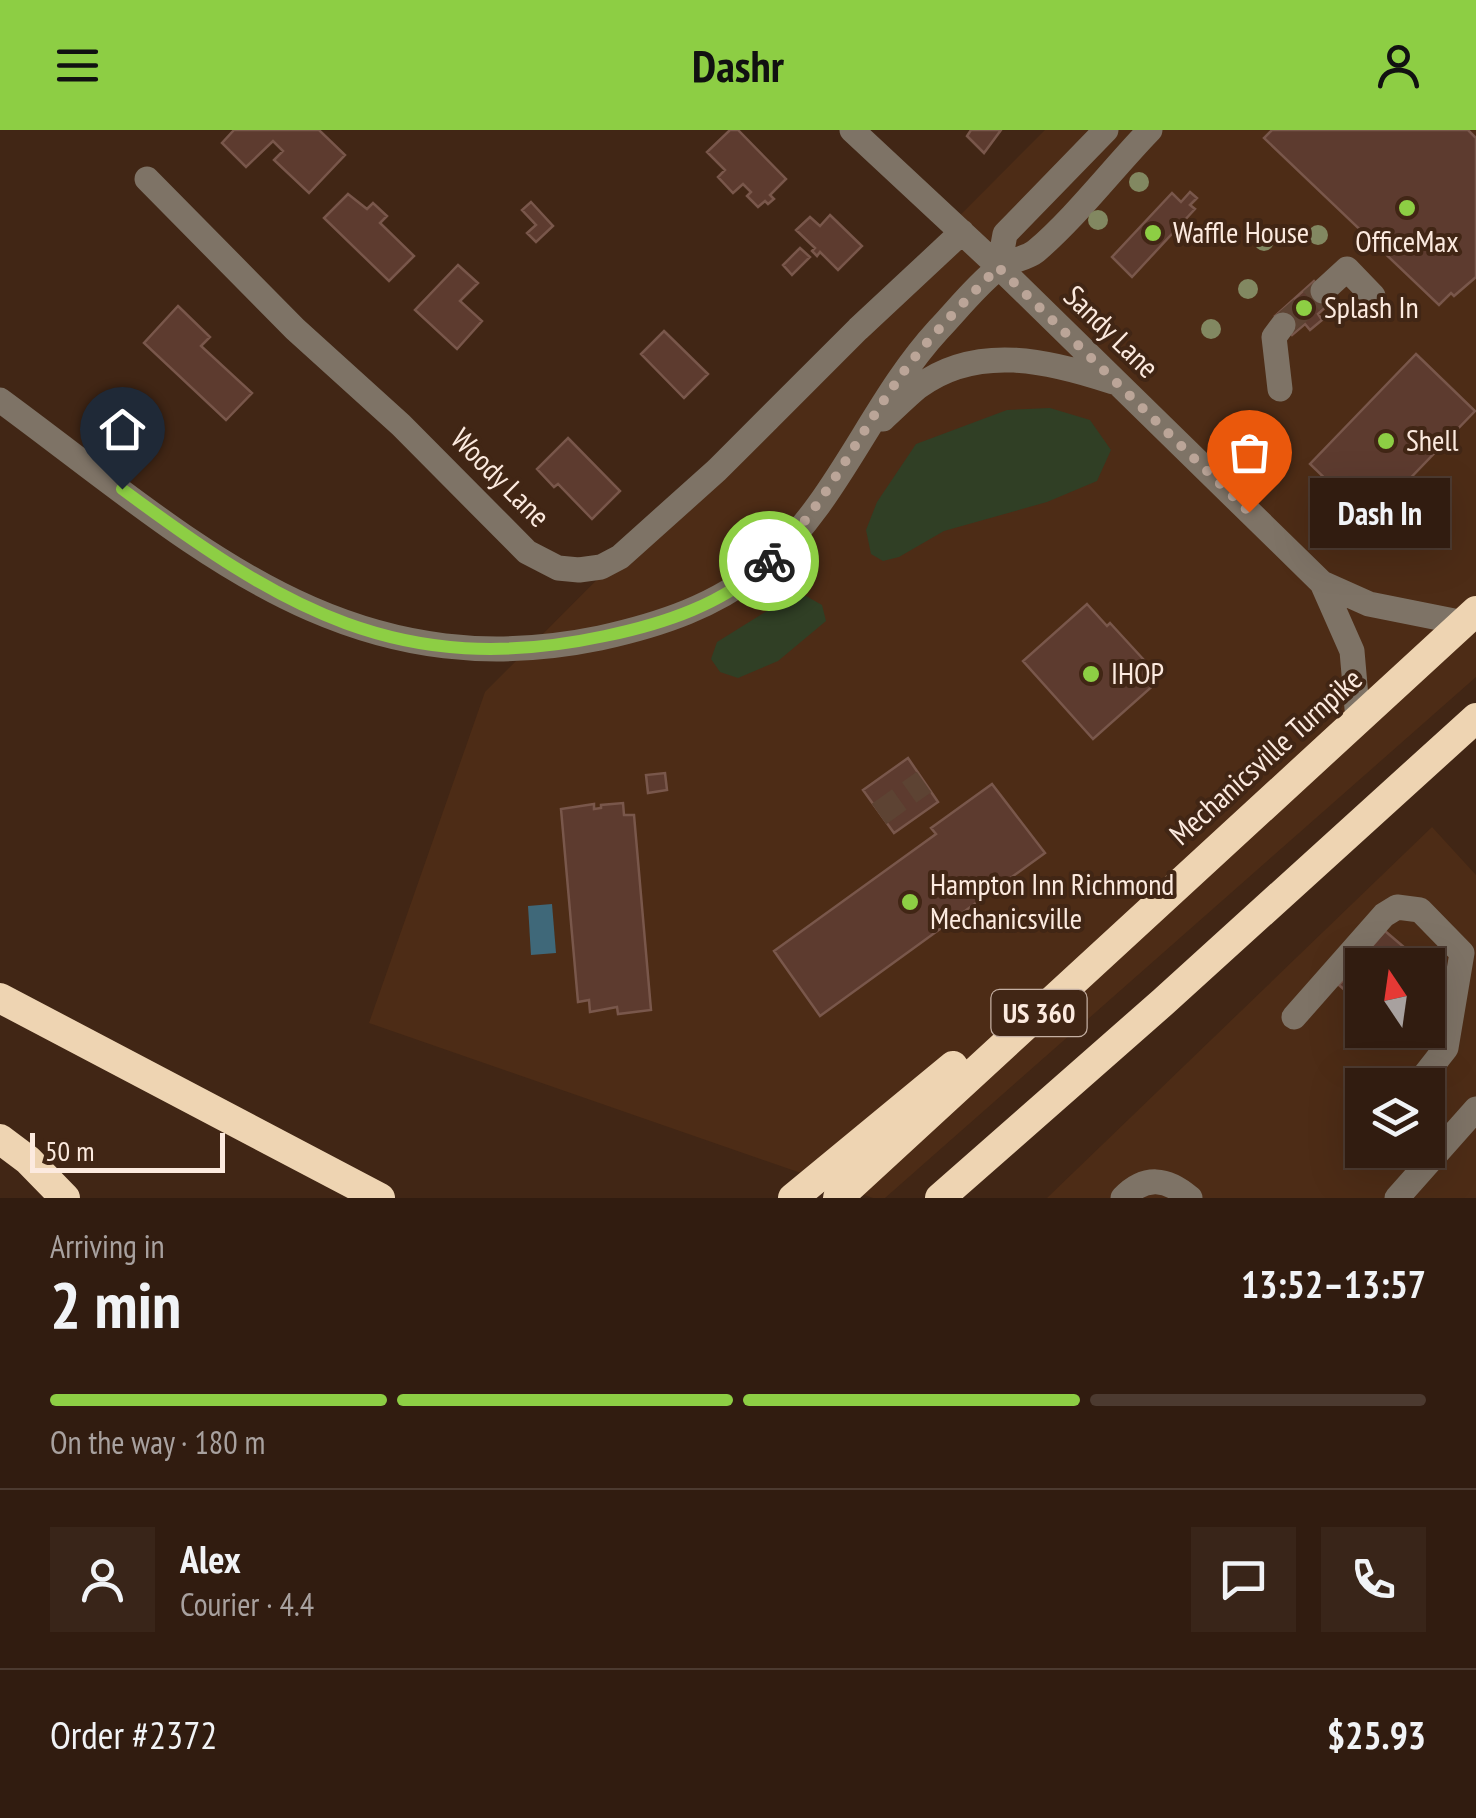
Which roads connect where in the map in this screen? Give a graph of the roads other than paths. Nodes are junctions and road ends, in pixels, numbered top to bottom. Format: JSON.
{"nodes":[{"id":1,"x":852,"y":130,"type":"edge"},
{"id":2,"x":1106,"y":130,"type":"edge"},
{"id":3,"x":1150,"y":130,"type":"edge"},
{"id":4,"x":146,"y":179,"type":"dead end"},
{"id":5,"x":962,"y":232,"type":"junction"},
{"id":6,"x":998,"y":267,"type":"junction"},
{"id":7,"x":1323,"y":291,"type":"tunnel mouth"},
{"id":8,"x":1374,"y":296,"type":"dead end"},
{"id":9,"x":1284,"y":324,"type":"tunnel mouth"},
{"id":10,"x":1119,"y":384,"type":"junction"},
{"id":11,"x":1280,"y":389,"type":"dead end"},
{"id":12,"x":0,"y":400,"type":"edge"},
{"id":13,"x":861,"y":438,"type":"junction"},
{"id":14,"x":1322,"y":584,"type":"junction"},
{"id":15,"x":1470,"y":617,"type":"edge"},
{"id":16,"x":1476,"y":718,"type":"edge"},
{"id":17,"x":1358,"y":720,"type":"junction"},
{"id":18,"x":1240,"y":828,"type":"junction"},
{"id":19,"x":0,"y":998,"type":"edge"},
{"id":20,"x":1164,"y":1002,"type":"junction"},
{"id":21,"x":1294,"y":1017,"type":"dead end"},
{"id":22,"x":1430,"y":1068,"type":"edge"},
{"id":23,"x":1476,"y":1109,"type":"edge"},
{"id":24,"x":0,"y":1139,"type":"edge"},
{"id":25,"x":65,"y":1198,"type":"edge"},
{"id":26,"x":380,"y":1198,"type":"edge"},
{"id":27,"x":793,"y":1198,"type":"edge"},
{"id":28,"x":838,"y":1198,"type":"edge"},
{"id":29,"x":940,"y":1198,"type":"edge"},
{"id":30,"x":963,"y":1198,"type":"edge"},
{"id":31,"x":1124,"y":1198,"type":"edge"},
{"id":32,"x":1190,"y":1198,"type":"edge"},
{"id":33,"x":1397,"y":1198,"type":"edge"}],
"edges":[{"from":1,"to":5,"type":"street","name":"Sandy Lane"},
{"from":2,"to":6,"type":"street"},
{"from":3,"to":6,"type":"street"},
{"from":4,"to":5,"type":"street","name":"Woody Lane"},
{"from":5,"to":6,"type":"street","name":"Sandy Lane"},
{"from":6,"to":10,"type":"street","name":"Sandy Lane"},
{"from":6,"to":13,"type":"street"},
{"from":7,"to":8,"type":"street"},
{"from":9,"to":11,"type":"street"},
{"from":10,"to":13,"type":"street"},
{"from":10,"to":14,"type":"street","name":"Sandy Lane"},
{"from":12,"to":13,"type":"street"},
{"from":14,"to":15,"type":"street","name":"Sandy Lane"},
{"from":14,"to":17,"type":"street","name":"Sandy Lane"},
{"from":15,"to":17,"type":"highway","name":"Mechanicsville Turnpike","number":"US 360"},
{"from":16,"to":20,"type":"highway","number":"US 360"},
{"from":17,"to":18,"type":"highway","name":"Mechanicsville Turnpike","number":"US 360"},
{"from":18,"to":27,"type":"highway"},
{"from":18,"to":28,"type":"highway","name":"Mechanicsville Turnpike","number":"US 360"},
{"from":19,"to":26,"type":"highway"},
{"from":20,"to":29,"type":"highway","number":"US 360"},
{"from":20,"to":30,"type":"highway"},
{"from":21,"to":22,"type":"street"},
{"from":23,"to":33,"type":"street"},
{"from":24,"to":25,"type":"highway"},
{"from":31,"to":32,"type":"street"}]}
